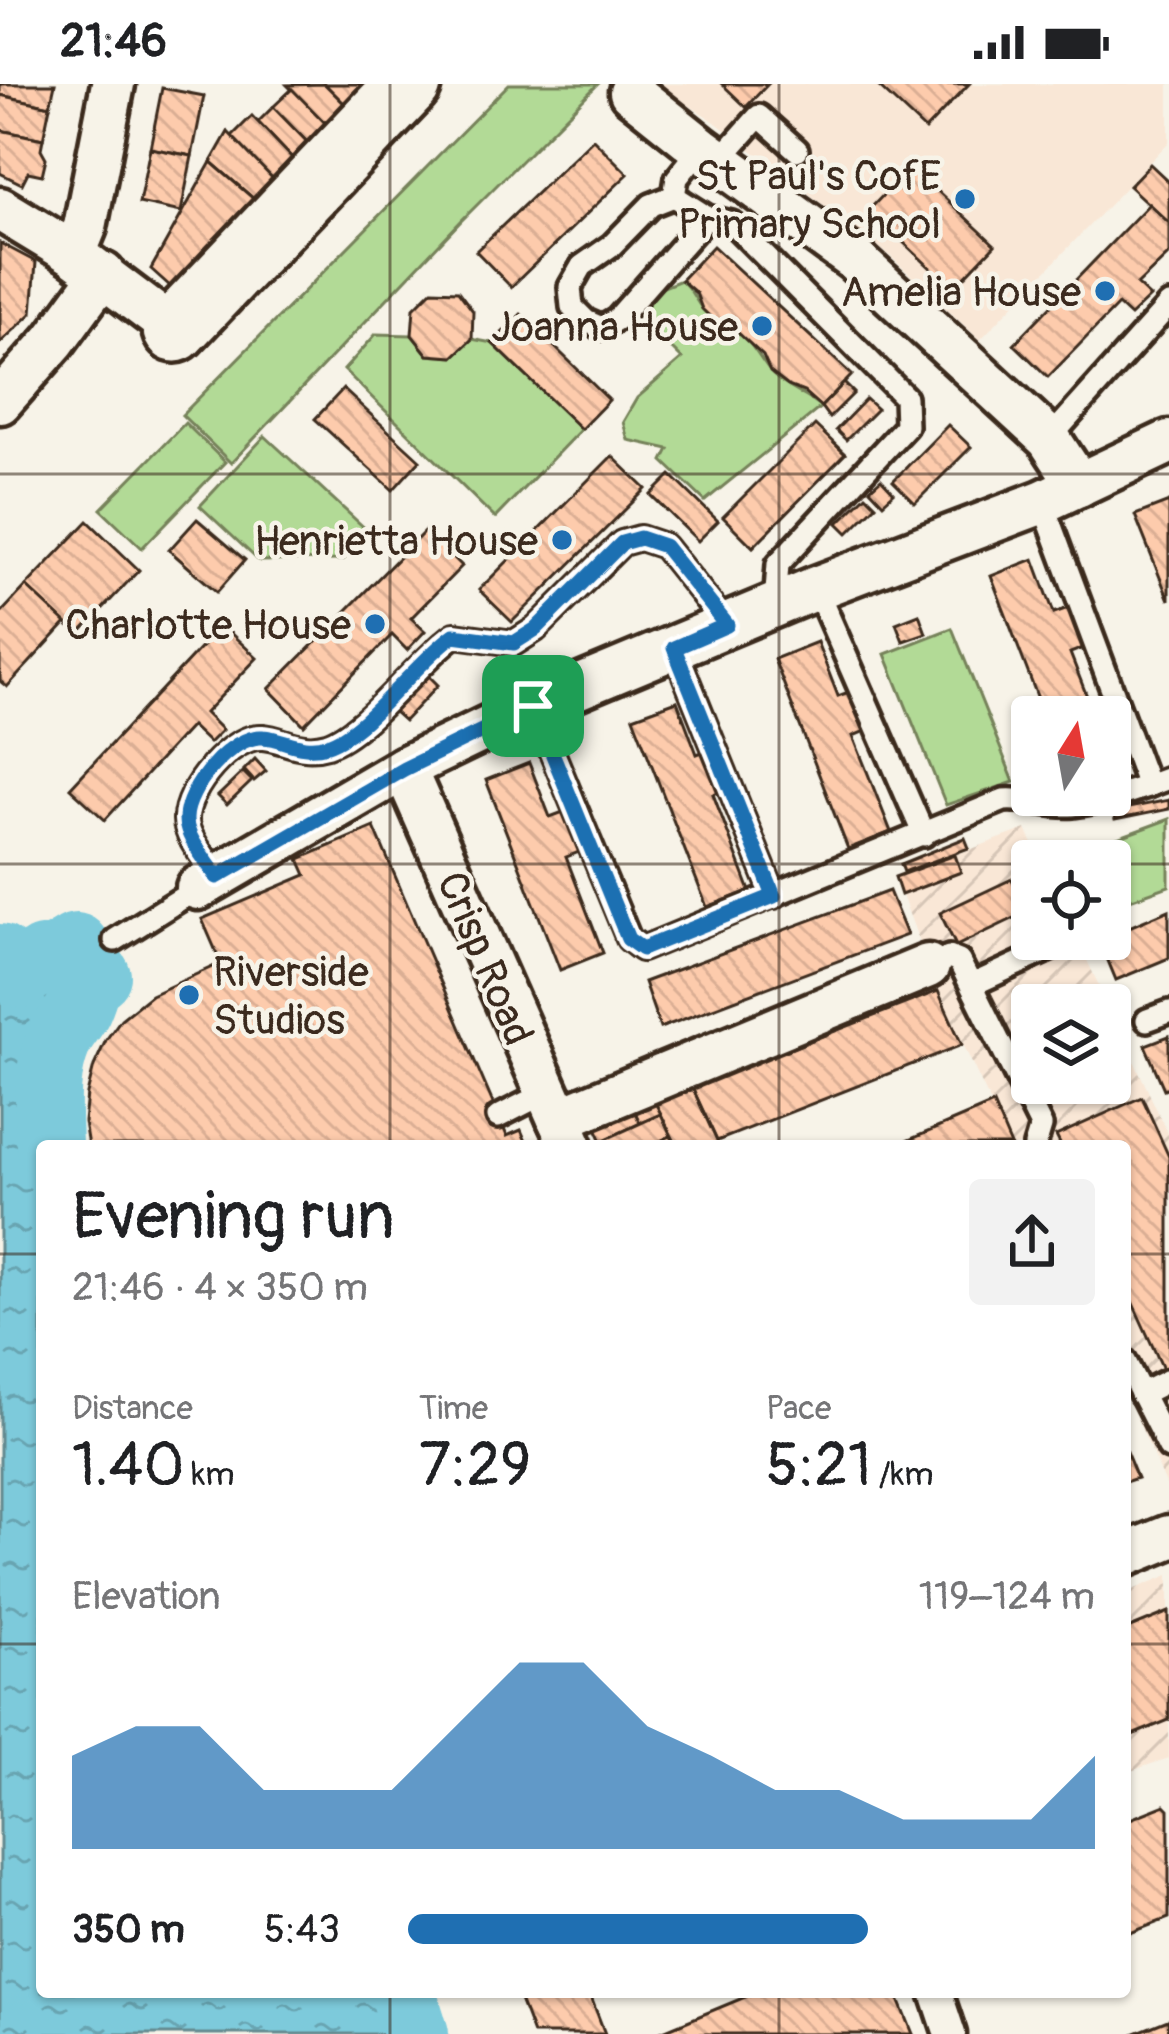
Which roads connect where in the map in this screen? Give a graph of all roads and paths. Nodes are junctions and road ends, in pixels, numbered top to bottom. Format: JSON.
{"nodes":[{"id":1,"x":113,"y":84,"type":"edge"},
{"id":2,"x":409,"y":84,"type":"edge"},
{"id":3,"x":631,"y":92,"type":"dead end"},
{"id":4,"x":797,"y":150,"type":"dead end"},
{"id":5,"x":710,"y":155,"type":"junction"},
{"id":6,"x":674,"y":196,"type":"junction"},
{"id":7,"x":0,"y":209,"type":"edge"},
{"id":8,"x":707,"y":217,"type":"junction"},
{"id":9,"x":88,"y":264,"type":"junction"},
{"id":10,"x":1169,"y":305,"type":"edge"},
{"id":11,"x":175,"y":330,"type":"joint"},
{"id":12,"x":0,"y":402,"type":"edge"},
{"id":13,"x":1049,"y":439,"type":"junction"},
{"id":14,"x":1169,"y":442,"type":"edge"},
{"id":15,"x":1060,"y":494,"type":"junction"},
{"id":16,"x":817,"y":588,"type":"junction"},
{"id":17,"x":776,"y":606,"type":"junction"},
{"id":18,"x":727,"y":625,"type":"junction"},
{"id":19,"x":674,"y":648,"type":"junction"},
{"id":20,"x":533,"y":706,"type":"junction"},
{"id":21,"x":404,"y":769,"type":"junction"},
{"id":22,"x":1158,"y":782,"type":"edge"},
{"id":23,"x":924,"y":835,"type":"junction"},
{"id":24,"x":207,"y":882,"type":"junction"},
{"id":25,"x":774,"y":896,"type":"junction"},
{"id":26,"x":115,"y":940,"type":"dead end"},
{"id":27,"x":1026,"y":960,"type":"edge"},
{"id":28,"x":928,"y":966,"type":"joint"},
{"id":29,"x":972,"y":985,"type":"junction"},
{"id":30,"x":1011,"y":1065,"type":"edge"},
{"id":31,"x":1030,"y":1104,"type":"edge"},
{"id":32,"x":498,"y":1117,"type":"dead end"},
{"id":33,"x":559,"y":1119,"type":"edge"},
{"id":34,"x":1037,"y":1140,"type":"edge"},
{"id":35,"x":1131,"y":1373,"type":"edge"},
{"id":36,"x":1169,"y":1380,"type":"edge"},
{"id":37,"x":1141,"y":1394,"type":"junction"},
{"id":38,"x":1169,"y":1448,"type":"edge"},
{"id":39,"x":1169,"y":1537,"type":"edge"},
{"id":40,"x":1131,"y":1553,"type":"edge"},
{"id":41,"x":938,"y":1998,"type":"edge"},
{"id":42,"x":950,"y":2034,"type":"edge"}],
"edges":[{"from":1,"to":9,"type":"street"},
{"from":2,"to":11,"type":"main road"},
{"from":3,"to":5,"type":"street"},
{"from":4,"to":5,"type":"lane"},
{"from":5,"to":6,"type":"lane"},
{"from":5,"to":13,"type":"street"},
{"from":6,"to":8,"type":"lane"},
{"from":6,"to":8,"type":"lane"},
{"from":7,"to":9,"type":"street"},
{"from":8,"to":17,"type":"lane"},
{"from":9,"to":11,"type":"street"},
{"from":9,"to":12,"type":"street"},
{"from":10,"to":13,"type":"lane"},
{"from":13,"to":15,"type":"street"},
{"from":14,"to":15,"type":"street"},
{"from":15,"to":16,"type":"street"},
{"from":15,"to":22,"type":"lane"},
{"from":16,"to":17,"type":"street"},
{"from":16,"to":23,"type":"lane"},
{"from":17,"to":18,"type":"street"},
{"from":18,"to":19,"type":"street"},
{"from":18,"to":24,"type":"lane"},
{"from":19,"to":20,"type":"street"},
{"from":19,"to":25,"type":"lane"},
{"from":20,"to":21,"type":"street"},
{"from":20,"to":25,"type":"lane"},
{"from":21,"to":24,"type":"street"},
{"from":21,"to":33,"type":"street","name":"Crisp Road"},
{"from":22,"to":23,"type":"lane"},
{"from":23,"to":25,"type":"lane"},
{"from":24,"to":26,"type":"lane"},
{"from":27,"to":29,"type":"lane"},
{"from":28,"to":29,"type":"lane"},
{"from":28,"to":33,"type":"street"},
{"from":29,"to":30,"type":"lane"},
{"from":31,"to":34,"type":"lane"},
{"from":32,"to":33,"type":"lane"},
{"from":35,"to":37,"type":"lane"},
{"from":36,"to":37,"type":"lane"},
{"from":37,"to":38,"type":"lane"},
{"from":39,"to":40,"type":"street"},
{"from":41,"to":42,"type":"street"}]}
